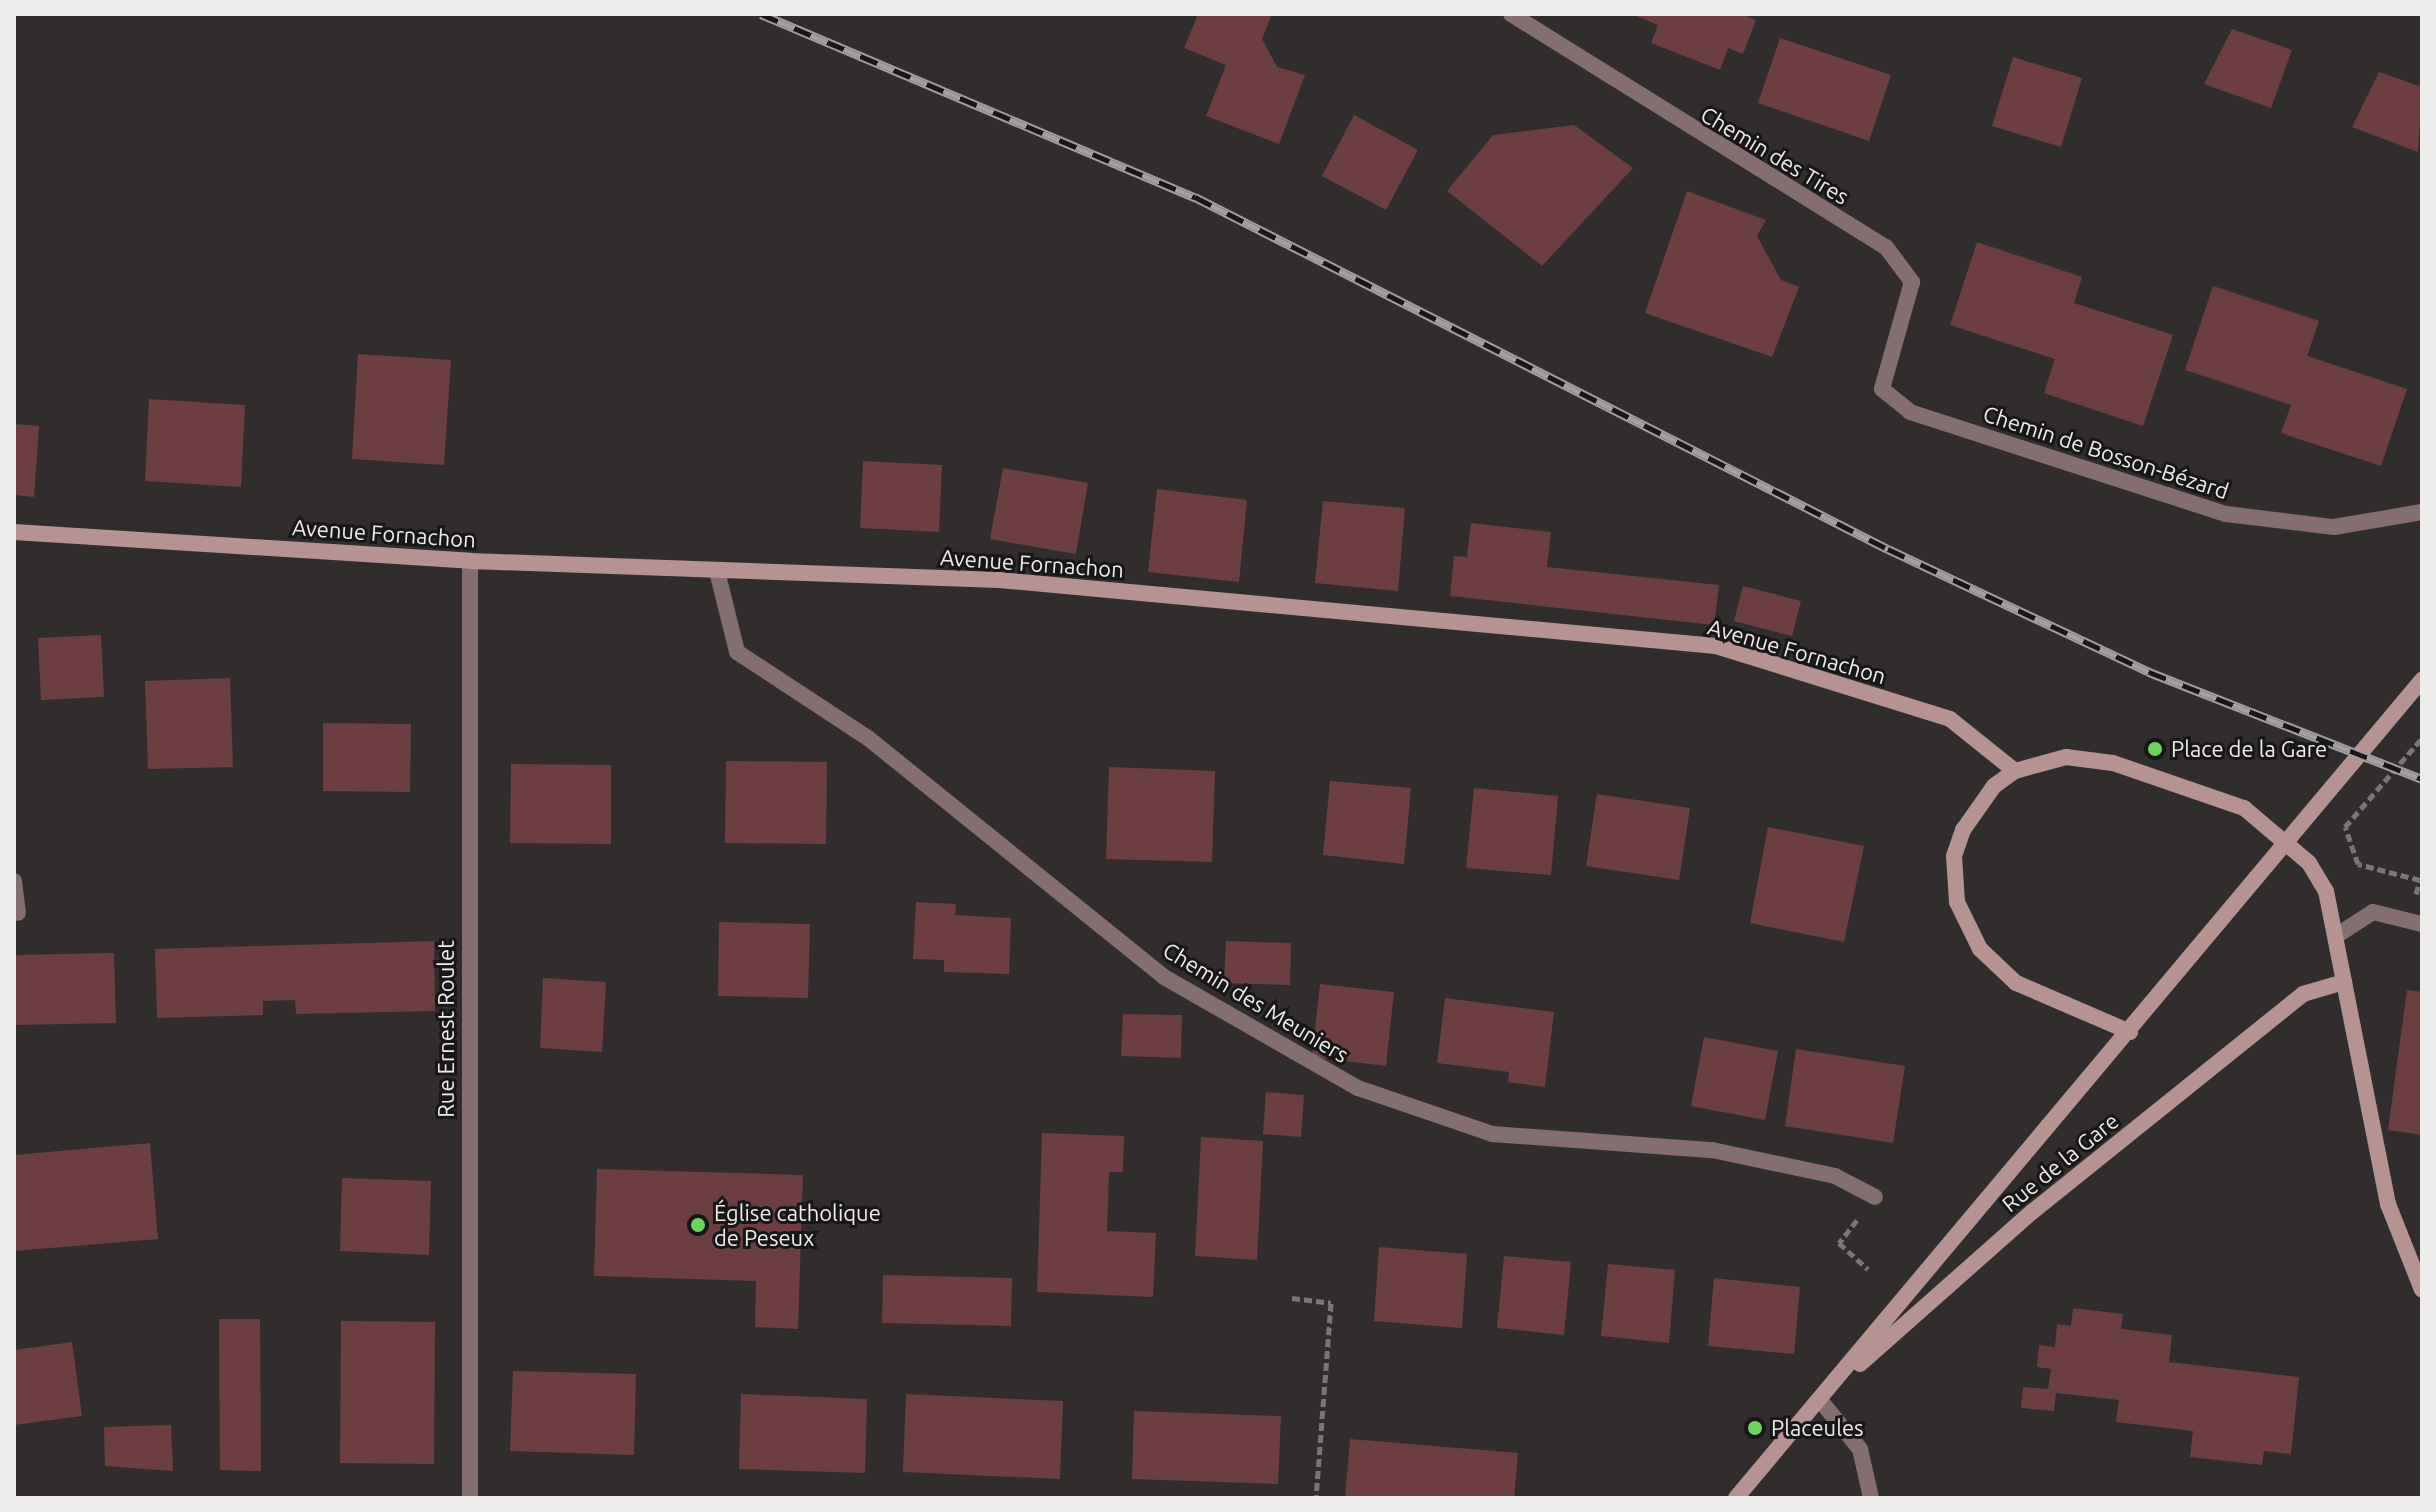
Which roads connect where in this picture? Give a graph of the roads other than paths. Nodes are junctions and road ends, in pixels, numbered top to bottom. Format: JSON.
{"nodes":[{"id":1,"x":1511,"y":14,"type":"edge"},
{"id":2,"x":1882,"y":389,"type":"joint"},
{"id":3,"x":2422,"y":512,"type":"edge"},
{"id":4,"x":14,"y":532,"type":"edge"},
{"id":5,"x":470,"y":561,"type":"junction"},
{"id":6,"x":717,"y":571,"type":"junction"},
{"id":7,"x":2422,"y":680,"type":"edge"},
{"id":8,"x":2015,"y":771,"type":"junction"},
{"id":9,"x":14,"y":881,"type":"edge"},
{"id":10,"x":18,"y":913,"type":"dead end"},
{"id":11,"x":2422,"y":924,"type":"edge"},
{"id":12,"x":2336,"y":936,"type":"junction"},
{"id":13,"x":2344,"y":982,"type":"junction"},
{"id":14,"x":2130,"y":1032,"type":"junction"},
{"id":15,"x":1875,"y":1197,"type":"dead end"},
{"id":16,"x":2422,"y":1290,"type":"edge"},
{"id":17,"x":1820,"y":1400,"type":"junction"},
{"id":18,"x":470,"y":1498,"type":"edge"},
{"id":19,"x":1736,"y":1498,"type":"edge"},
{"id":20,"x":1871,"y":1498,"type":"edge"}],
"edges":[{"from":1,"to":2,"type":"street","name":"Chemin des Tires"},
{"from":2,"to":3,"type":"street","name":"Chemin de Bosson-Bézard"},
{"from":4,"to":5,"type":"main road","name":"Avenue Fornachon"},
{"from":5,"to":6,"type":"main road","name":"Avenue Fornachon"},
{"from":5,"to":18,"type":"street","name":"Rue Ernest Roulet"},
{"from":6,"to":8,"type":"main road","name":"Avenue Fornachon"},
{"from":6,"to":15,"type":"street","name":"Chemin des Meuniers"},
{"from":7,"to":14,"type":"main road","name":"Rue de la Gare"},
{"from":8,"to":12,"type":"main road","bridge":true},
{"from":8,"to":14,"type":"main road"},
{"from":9,"to":10,"type":"street"},
{"from":11,"to":12,"type":"street"},
{"from":12,"to":13,"type":"main road"},
{"from":13,"to":16,"type":"main road"},
{"from":13,"to":17,"type":"main road","name":"Rue de la Gare"},
{"from":14,"to":17,"type":"main road","name":"Rue de la Gare"},
{"from":17,"to":19,"type":"main road","name":"Rue de la Gare"},
{"from":17,"to":20,"type":"street"}]}
